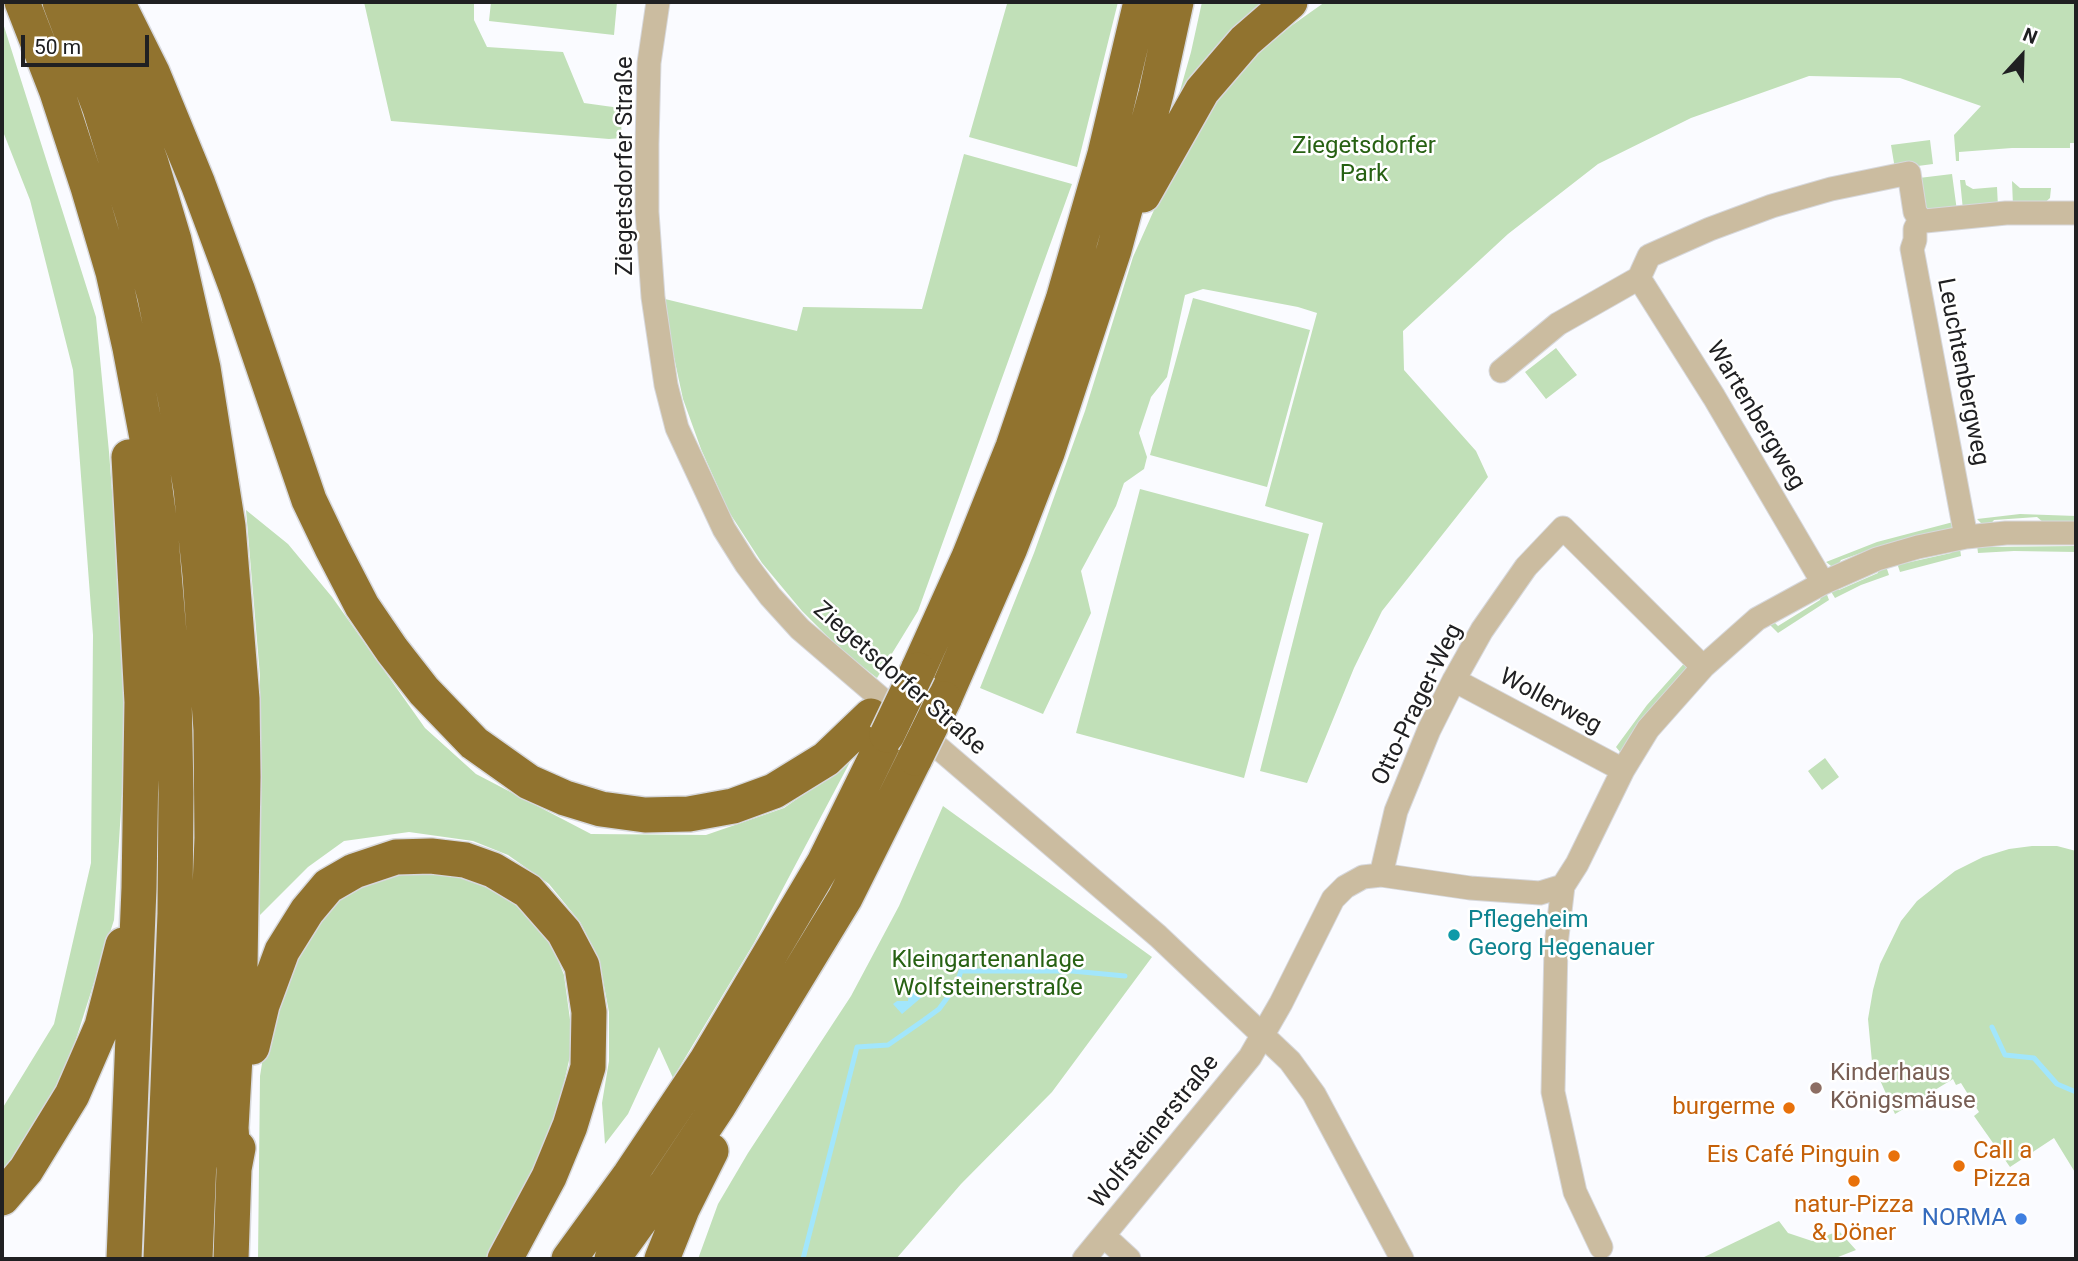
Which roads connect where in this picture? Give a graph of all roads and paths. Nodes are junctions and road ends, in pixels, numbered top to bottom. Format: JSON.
{"nodes":[{"id":1,"x":22,"y":2,"type":"edge"},
{"id":2,"x":60,"y":2,"type":"edge"},
{"id":3,"x":93,"y":2,"type":"edge"},
{"id":4,"x":117,"y":2,"type":"edge"},
{"id":5,"x":658,"y":2,"type":"edge"},
{"id":6,"x":1141,"y":2,"type":"edge"},
{"id":7,"x":1176,"y":2,"type":"edge"},
{"id":8,"x":1290,"y":2,"type":"edge"},
{"id":9,"x":2076,"y":213,"type":"edge"},
{"id":10,"x":1920,"y":219,"type":"junction"},
{"id":11,"x":1114,"y":250,"type":"junction"},
{"id":12,"x":1639,"y":278,"type":"junction"},
{"id":13,"x":130,"y":348,"type":"junction"},
{"id":14,"x":1501,"y":371,"type":"dead end"},
{"id":15,"x":2076,"y":533,"type":"edge"},
{"id":16,"x":1966,"y":537,"type":"junction"},
{"id":17,"x":1823,"y":583,"type":"junction"},
{"id":18,"x":1703,"y":667,"type":"junction"},
{"id":19,"x":1454,"y":680,"type":"junction"},
{"id":20,"x":879,"y":726,"type":"junction"},
{"id":21,"x":1623,"y":770,"type":"junction"},
{"id":22,"x":1381,"y":876,"type":"junction"},
{"id":23,"x":1563,"y":886,"type":"junction"},
{"id":24,"x":139,"y":888,"type":"junction"},
{"id":25,"x":1263,"y":1034,"type":"junction"},
{"id":26,"x":744,"y":1065,"type":"junction"},
{"id":27,"x":234,"y":1169,"type":"junction"},
{"id":28,"x":2,"y":1198,"type":"edge"},
{"id":29,"x":1104,"y":1236,"type":"junction"},
{"id":30,"x":1601,"y":1247,"type":"dead end"},
{"id":31,"x":124,"y":1259,"type":"edge"},
{"id":32,"x":160,"y":1259,"type":"edge"},
{"id":33,"x":195,"y":1259,"type":"edge"},
{"id":34,"x":230,"y":1259,"type":"edge"},
{"id":35,"x":505,"y":1259,"type":"edge"},
{"id":36,"x":569,"y":1259,"type":"edge"},
{"id":37,"x":612,"y":1259,"type":"edge"},
{"id":38,"x":662,"y":1259,"type":"edge"},
{"id":39,"x":1084,"y":1259,"type":"edge"},
{"id":40,"x":1129,"y":1259,"type":"edge"},
{"id":41,"x":1402,"y":1259,"type":"edge"}],
"edges":[{"from":1,"to":13,"type":"highway"},
{"from":2,"to":33,"type":"highway"},
{"from":3,"to":27,"type":"highway"},
{"from":4,"to":20,"type":"highway"},
{"from":5,"to":25,"type":"street","name":"Ziegetsdorfer Straße"},
{"from":6,"to":20,"type":"highway"},
{"from":7,"to":11,"type":"highway"},
{"from":8,"to":11,"type":"highway"},
{"from":9,"to":10,"type":"street"},
{"from":10,"to":12,"type":"street"},
{"from":10,"to":16,"type":"street","name":"Leuchtenbergweg"},
{"from":11,"to":26,"type":"highway","bridge":true},
{"from":12,"to":14,"type":"street"},
{"from":12,"to":17,"type":"street","name":"Wartenbergweg"},
{"from":13,"to":24,"type":"highway"},
{"from":13,"to":32,"type":"highway"},
{"from":15,"to":16,"type":"street"},
{"from":16,"to":17,"type":"street"},
{"from":17,"to":18,"type":"street"},
{"from":18,"to":19,"type":"street","name":"Otto-Prager-Weg"},
{"from":18,"to":21,"type":"street"},
{"from":19,"to":21,"type":"street","name":"Wollerweg"},
{"from":19,"to":22,"type":"street","name":"Otto-Prager-Weg"},
{"from":20,"to":36,"type":"highway"},
{"from":21,"to":23,"type":"street"},
{"from":22,"to":23,"type":"street"},
{"from":22,"to":25,"type":"street","name":"Wolfsteinerstraße"},
{"from":23,"to":30,"type":"street"},
{"from":24,"to":28,"type":"highway"},
{"from":24,"to":31,"type":"highway"},
{"from":25,"to":29,"type":"street","name":"Wolfsteinerstraße"},
{"from":25,"to":41,"type":"street","name":"Ziegetsdorfer Straße"},
{"from":26,"to":37,"type":"highway"},
{"from":26,"to":38,"type":"highway"},
{"from":27,"to":34,"type":"highway"},
{"from":27,"to":35,"type":"highway"},
{"from":29,"to":39,"type":"street","name":"Wolfsteinerstraße"},
{"from":29,"to":40,"type":"street"}]}
